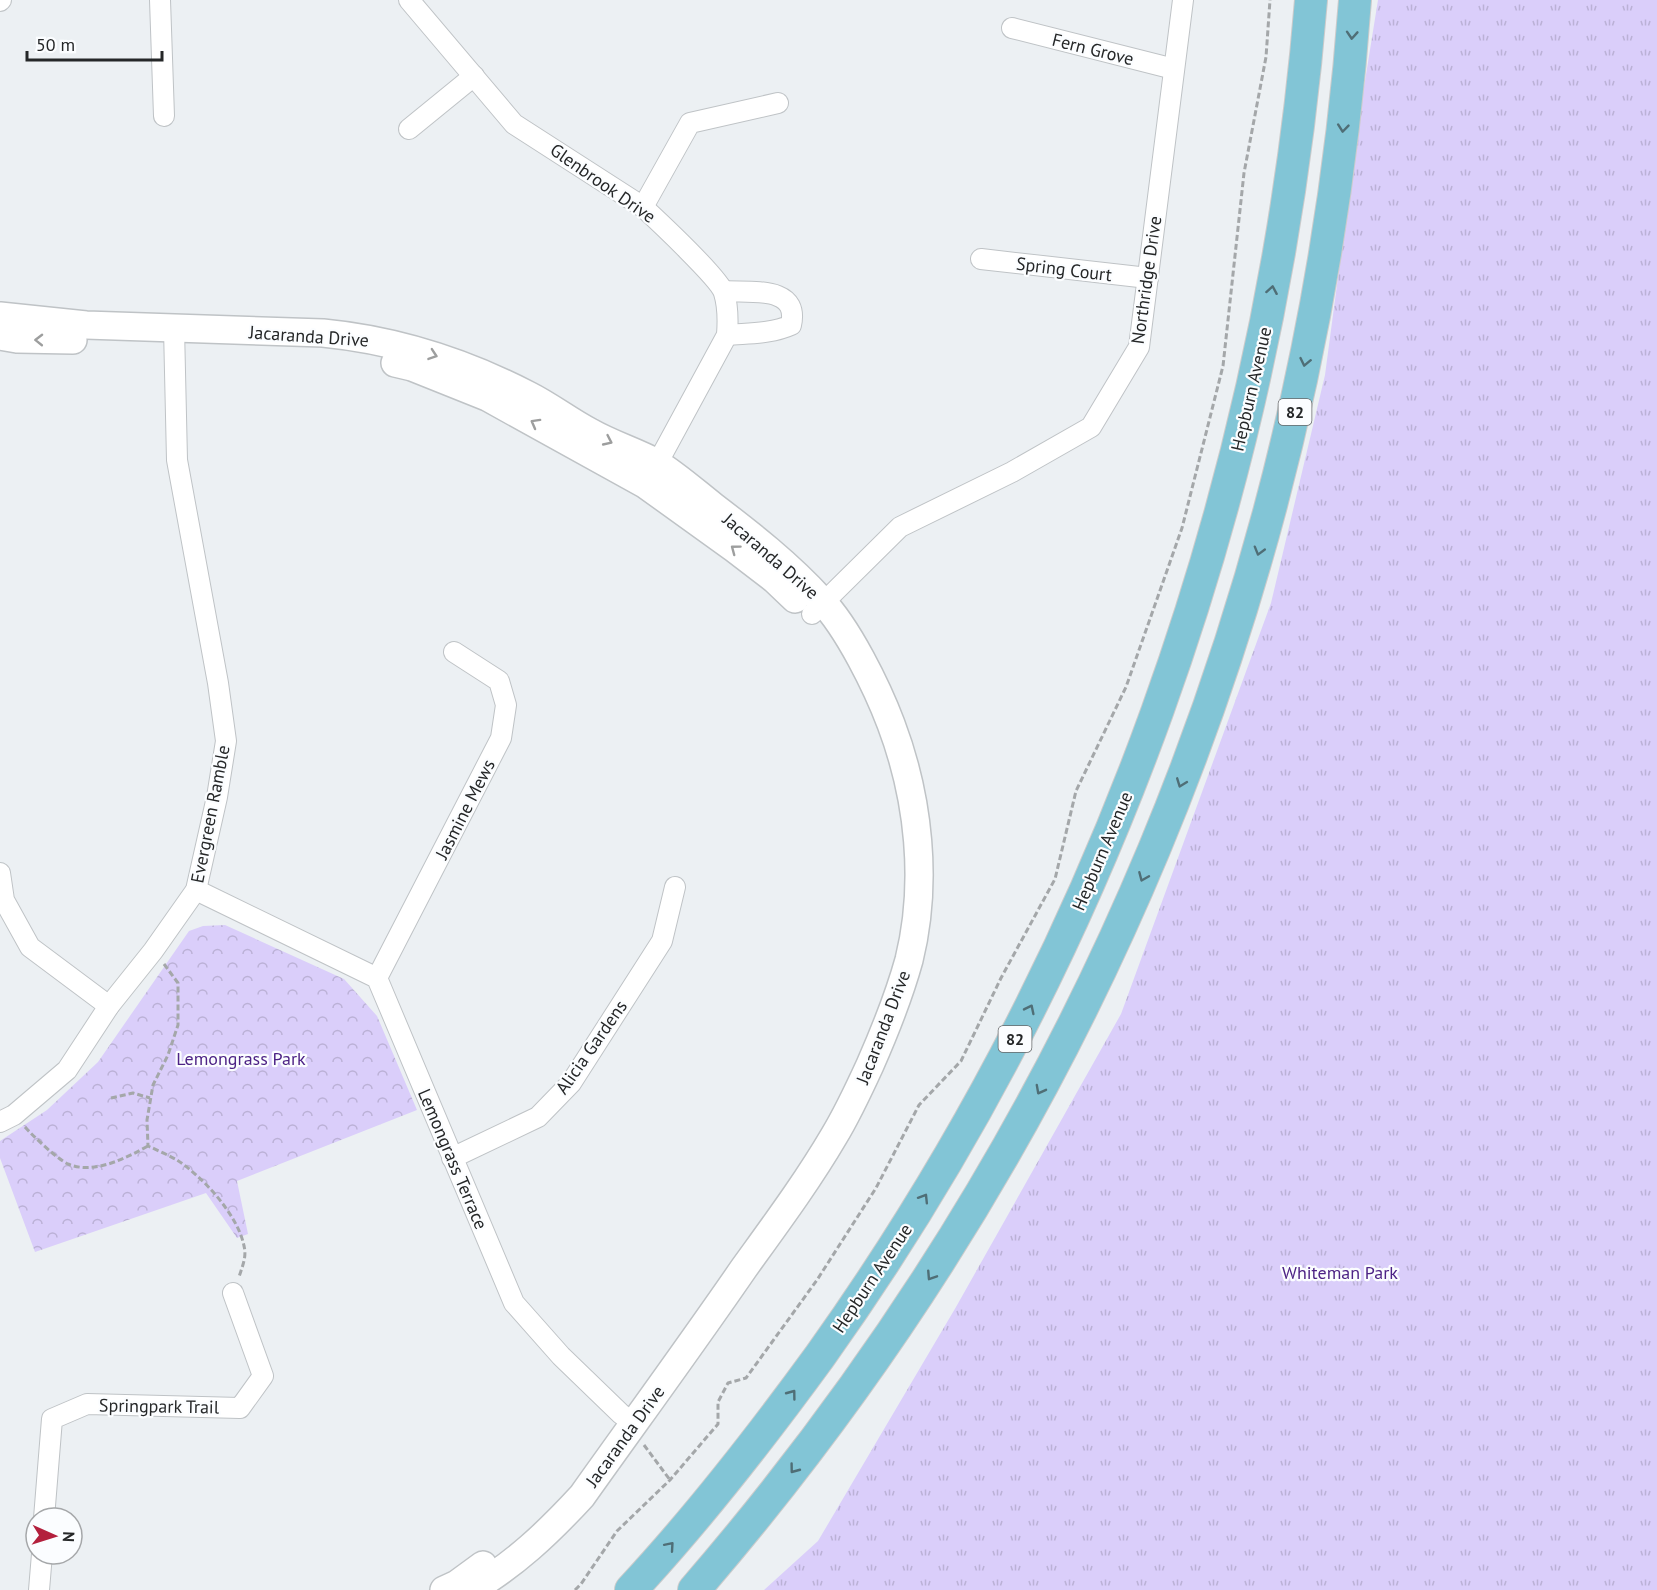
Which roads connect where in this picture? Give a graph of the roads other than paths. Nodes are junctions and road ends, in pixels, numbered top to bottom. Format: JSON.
{"nodes":[{"id":1,"x":160,"y":0,"type":"edge"},
{"id":2,"x":409,"y":0,"type":"edge"},
{"id":3,"x":1183,"y":0,"type":"edge"},
{"id":4,"x":1311,"y":0,"type":"edge"},
{"id":5,"x":1355,"y":0,"type":"edge"},
{"id":6,"x":1012,"y":28,"type":"dead end"},
{"id":7,"x":1174,"y":69,"type":"junction"},
{"id":8,"x":474,"y":76,"type":"junction"},
{"id":9,"x":778,"y":103,"type":"dead end"},
{"id":10,"x":164,"y":116,"type":"dead end"},
{"id":11,"x":409,"y":129,"type":"dead end"},
{"id":12,"x":643,"y":207,"type":"junction"},
{"id":13,"x":981,"y":259,"type":"dead end"},
{"id":14,"x":1148,"y":278,"type":"junction"},
{"id":15,"x":724,"y":291,"type":"junction"},
{"id":16,"x":0,"y":316,"type":"edge"},
{"id":17,"x":174,"y":335,"type":"junction"},
{"id":18,"x":727,"y":335,"type":"junction"},
{"id":19,"x":0,"y":336,"type":"edge"},
{"id":20,"x":651,"y":474,"type":"junction"},
{"id":21,"x":818,"y":608,"type":"junction"},
{"id":22,"x":454,"y":652,"type":"dead end"},
{"id":23,"x":0,"y":873,"type":"edge"},
{"id":24,"x":675,"y":887,"type":"dead end"},
{"id":25,"x":196,"y":890,"type":"junction"},
{"id":26,"x":376,"y":978,"type":"junction"},
{"id":27,"x":109,"y":1006,"type":"junction"},
{"id":28,"x":7,"y":1118,"type":"edge"},
{"id":29,"x":452,"y":1158,"type":"junction"},
{"id":30,"x":233,"y":1293,"type":"road end"},
{"id":31,"x":628,"y":1419,"type":"junction"},
{"id":32,"x":45,"y":1506,"type":"edge"},
{"id":33,"x":41,"y":1566,"type":"edge"},
{"id":34,"x":39,"y":1590,"type":"edge"},
{"id":35,"x":444,"y":1590,"type":"edge"},
{"id":36,"x":471,"y":1590,"type":"edge"},
{"id":37,"x":631,"y":1590,"type":"edge"},
{"id":38,"x":694,"y":1590,"type":"edge"}],
"edges":[{"from":1,"to":10,"type":"street"},
{"from":2,"to":8,"type":"street","name":"Glenbrook Drive"},
{"from":3,"to":7,"type":"street","name":"Northridge Drive"},
{"from":37,"to":4,"type":"main road","name":"Hepburn Avenue","number":"82","one_way":true},
{"from":5,"to":38,"type":"main road","number":"82","one_way":true},
{"from":6,"to":7,"type":"street","name":"Fern Grove"},
{"from":7,"to":14,"type":"street","name":"Northridge Drive"},
{"from":8,"to":11,"type":"street"},
{"from":8,"to":12,"type":"street","name":"Glenbrook Drive"},
{"from":9,"to":12,"type":"street"},
{"from":12,"to":15,"type":"street","name":"Glenbrook Drive"},
{"from":13,"to":14,"type":"street","name":"Spring Court"},
{"from":14,"to":21,"type":"street","name":"Northridge Drive"},
{"from":15,"to":18,"type":"street"},
{"from":15,"to":18,"type":"street"},
{"from":16,"to":17,"type":"street","name":"Jacaranda Drive"},
{"from":17,"to":19,"type":"street","name":"Jacaranda Drive","one_way":true},
{"from":17,"to":20,"type":"street","name":"Jacaranda Drive"},
{"from":17,"to":25,"type":"street","name":"Evergreen Ramble"},
{"from":18,"to":20,"type":"street"},
{"from":20,"to":21,"type":"street","name":"Jacaranda Drive"},
{"from":21,"to":31,"type":"street","name":"Jacaranda Drive"},
{"from":22,"to":26,"type":"street","name":"Jasmine Mews"},
{"from":23,"to":27,"type":"street"},
{"from":24,"to":29,"type":"street","name":"Alicia Gardens"},
{"from":25,"to":26,"type":"street"},
{"from":25,"to":27,"type":"street","name":"Evergreen Ramble"},
{"from":26,"to":29,"type":"street","name":"Lemongrass Terrace"},
{"from":27,"to":28,"type":"street","name":"Evergreen Ramble"},
{"from":29,"to":31,"type":"street","name":"Lemongrass Terrace"},
{"from":30,"to":32,"type":"street","name":"Springpark Trail"},
{"from":31,"to":35,"type":"street","name":"Jacaranda Drive"},
{"from":31,"to":36,"type":"street","name":"Jacaranda Drive"},
{"from":33,"to":34,"type":"street"}]}
